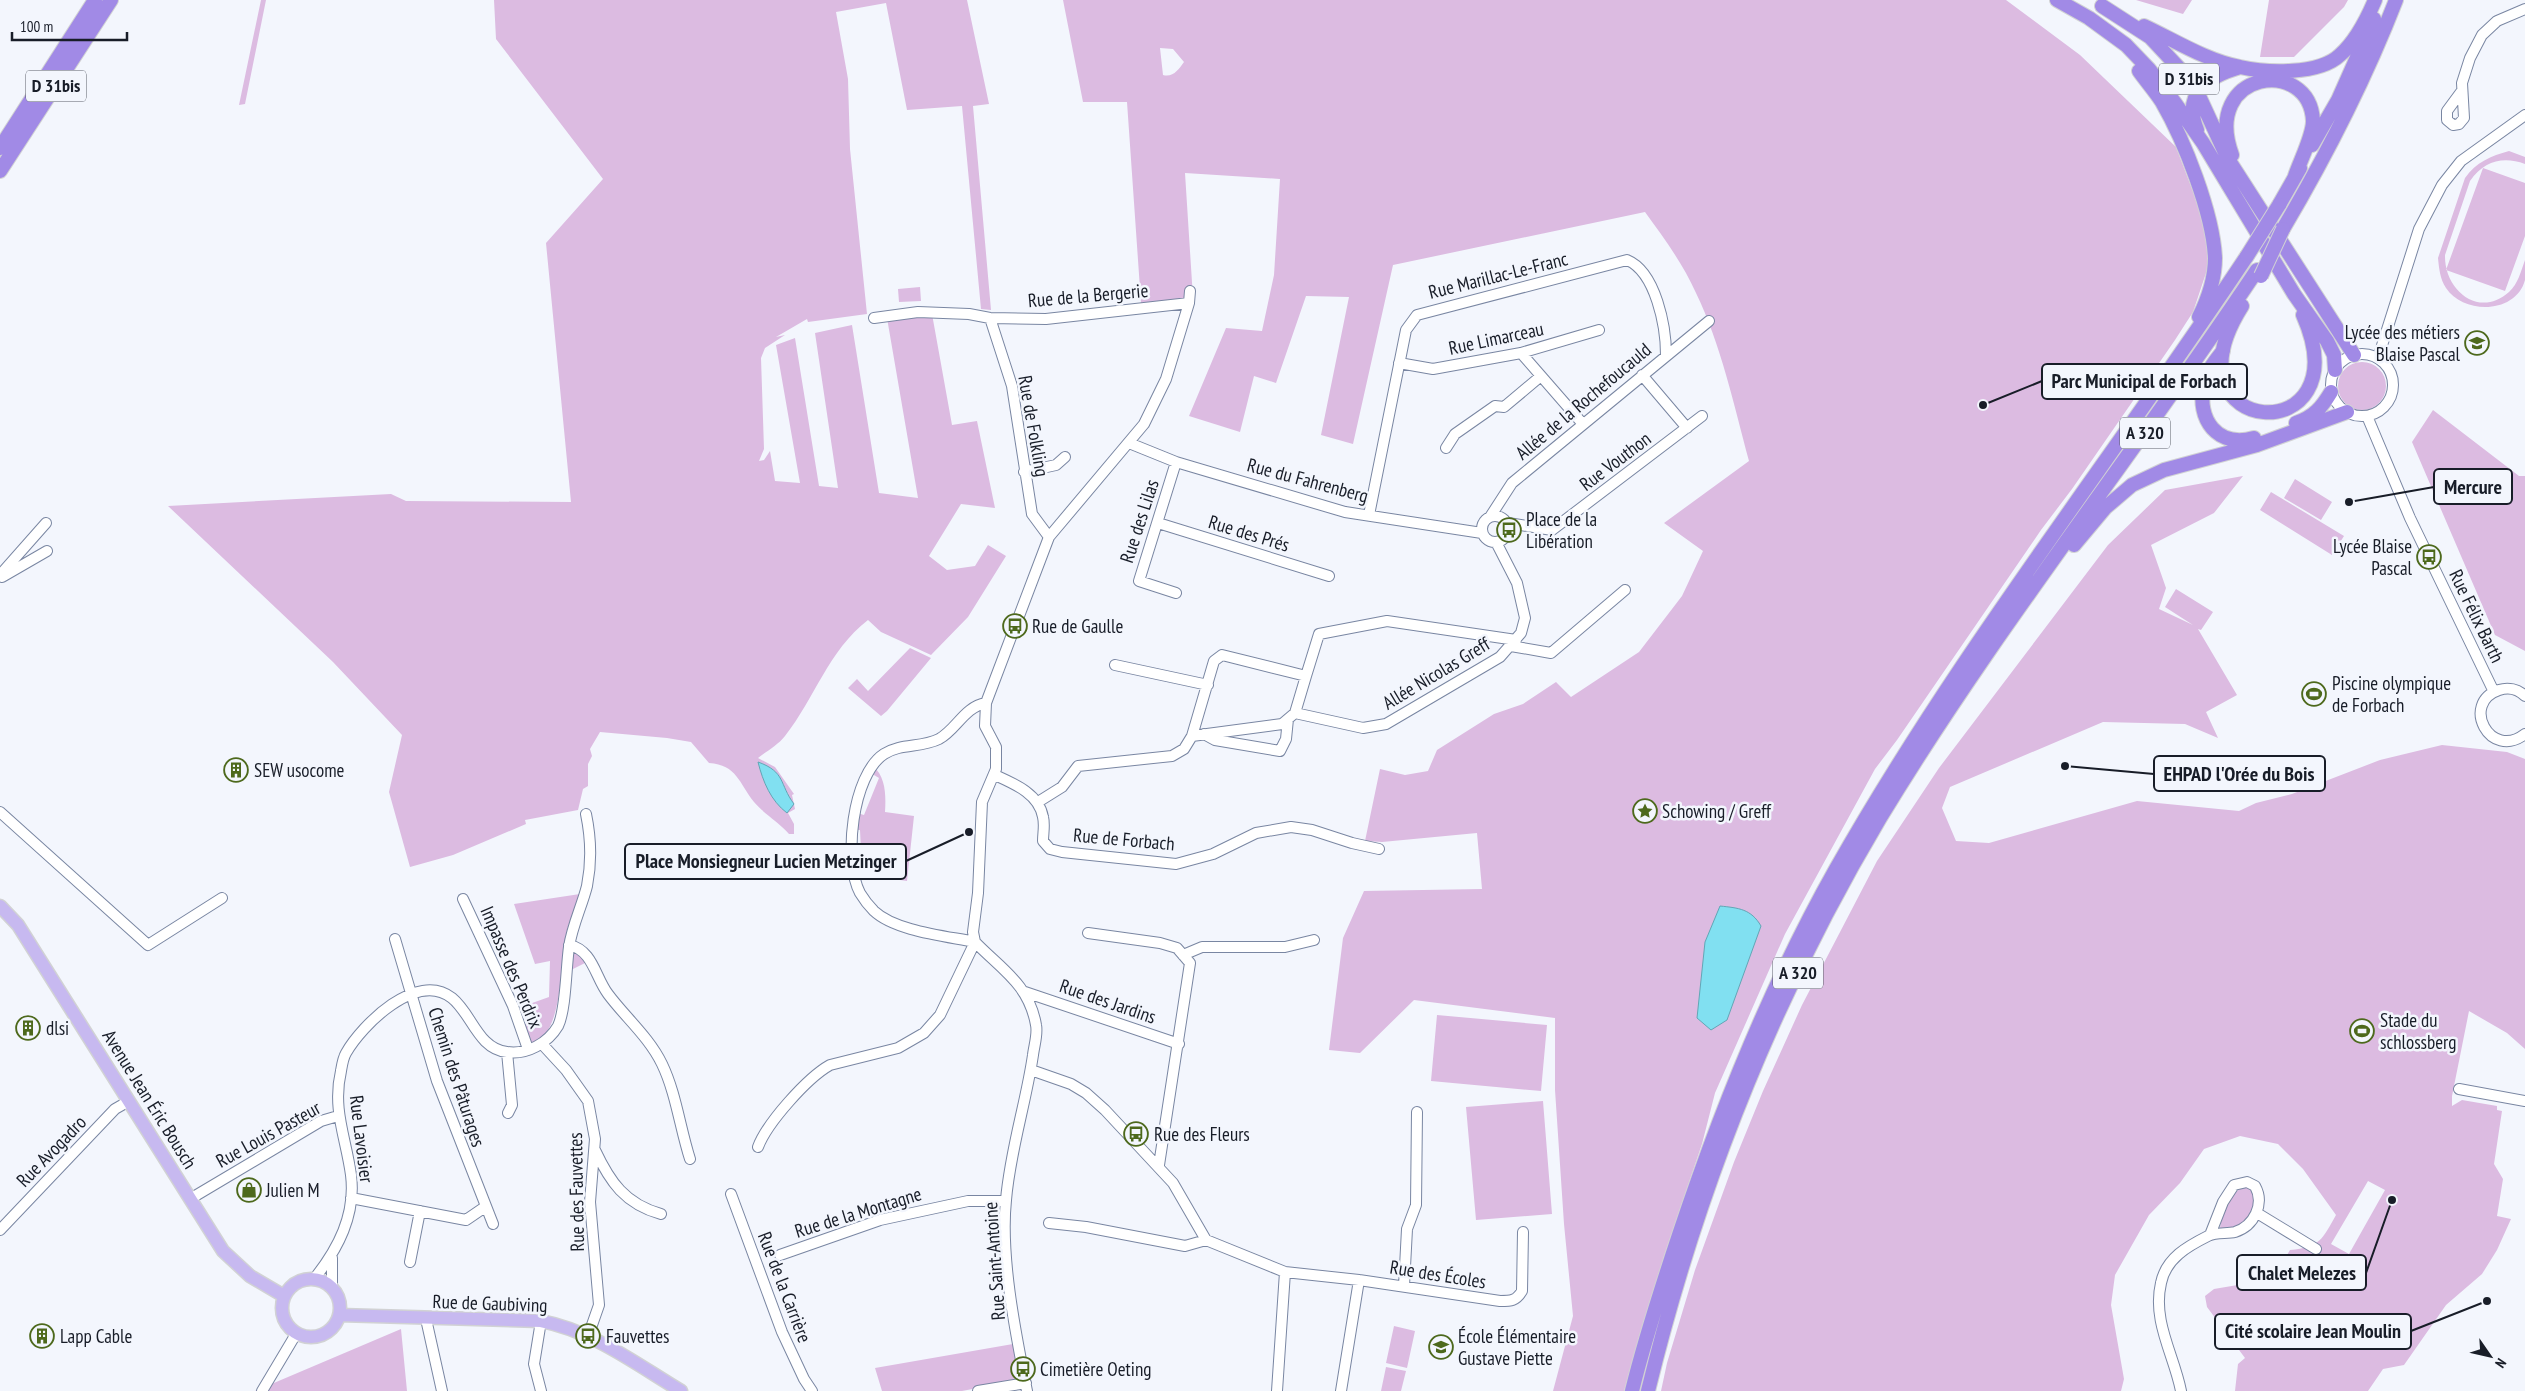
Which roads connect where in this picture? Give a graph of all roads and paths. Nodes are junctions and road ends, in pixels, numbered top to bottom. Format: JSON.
{"nodes":[{"id":1,"x":95,"y":0,"type":"edge"},
{"id":2,"x":111,"y":0,"type":"edge"},
{"id":3,"x":2057,"y":0,"type":"edge"},
{"id":4,"x":2375,"y":0,"type":"edge"},
{"id":5,"x":2382,"y":0,"type":"edge"},
{"id":6,"x":2396,"y":0,"type":"edge"},
{"id":7,"x":2096,"y":3,"type":"edge"},
{"id":8,"x":2525,"y":9,"type":"edge"},
{"id":9,"x":2240,"y":68,"type":"junction"},
{"id":10,"x":2198,"y":92,"type":"junction"},
{"id":11,"x":2461,"y":92,"type":"dead end"},
{"id":12,"x":2525,"y":115,"type":"edge"},
{"id":13,"x":2202,"y":143,"type":"junction"},
{"id":14,"x":0,"y":148,"type":"edge"},
{"id":15,"x":0,"y":171,"type":"edge"},
{"id":16,"x":2295,"y":176,"type":"junction"},
{"id":17,"x":2241,"y":180,"type":"junction"},
{"id":18,"x":2259,"y":273,"type":"junction"},
{"id":19,"x":1190,"y":291,"type":"dead end"},
{"id":20,"x":2294,"y":294,"type":"junction"},
{"id":21,"x":1189,"y":304,"type":"junction"},
{"id":22,"x":874,"y":318,"type":"dead end"},
{"id":23,"x":990,"y":318,"type":"junction"},
{"id":24,"x":1709,"y":321,"type":"dead end"},
{"id":25,"x":1599,"y":330,"type":"dead end"},
{"id":26,"x":2223,"y":350,"type":"junction"},
{"id":27,"x":1521,"y":352,"type":"junction"},
{"id":28,"x":1666,"y":355,"type":"junction"},
{"id":29,"x":2354,"y":355,"type":"junction"},
{"id":30,"x":2378,"y":358,"type":"junction"},
{"id":31,"x":2178,"y":360,"type":"junction"},
{"id":32,"x":1399,"y":363,"type":"junction"},
{"id":33,"x":2335,"y":370,"type":"junction"},
{"id":34,"x":1642,"y":375,"type":"junction"},
{"id":35,"x":1541,"y":376,"type":"junction"},
{"id":36,"x":2332,"y":392,"type":"junction"},
{"id":37,"x":2347,"y":412,"type":"junction"},
{"id":38,"x":1702,"y":416,"type":"dead end"},
{"id":39,"x":2367,"y":416,"type":"junction"},
{"id":40,"x":1582,"y":424,"type":"junction"},
{"id":41,"x":1687,"y":428,"type":"junction"},
{"id":42,"x":1129,"y":443,"type":"junction"},
{"id":43,"x":1446,"y":448,"type":"dead end"},
{"id":44,"x":1065,"y":456,"type":"dead end"},
{"id":45,"x":1176,"y":462,"type":"junction"},
{"id":46,"x":1024,"y":472,"type":"junction"},
{"id":47,"x":1368,"y":515,"type":"junction"},
{"id":48,"x":1490,"y":517,"type":"junction"},
{"id":49,"x":46,"y":523,"type":"dead end"},
{"id":50,"x":1158,"y":523,"type":"junction"},
{"id":51,"x":1508,"y":523,"type":"junction"},
{"id":52,"x":1482,"y":533,"type":"junction"},
{"id":53,"x":1049,"y":537,"type":"junction"},
{"id":54,"x":1496,"y":542,"type":"junction"},
{"id":55,"x":47,"y":551,"type":"dead end"},
{"id":56,"x":0,"y":576,"type":"edge"},
{"id":57,"x":1329,"y":576,"type":"dead end"},
{"id":58,"x":1625,"y":590,"type":"dead end"},
{"id":59,"x":1176,"y":593,"type":"dead end"},
{"id":60,"x":2030,"y":593,"type":"junction"},
{"id":61,"x":1513,"y":643,"type":"junction"},
{"id":62,"x":1115,"y":665,"type":"dead end"},
{"id":63,"x":1306,"y":676,"type":"junction"},
{"id":64,"x":1208,"y":685,"type":"junction"},
{"id":65,"x":2494,"y":692,"type":"junction"},
{"id":66,"x":2525,"y":696,"type":"edge"},
{"id":67,"x":986,"y":704,"type":"junction"},
{"id":68,"x":1292,"y":716,"type":"junction"},
{"id":69,"x":1204,"y":734,"type":"junction"},
{"id":70,"x":2525,"y":734,"type":"edge"},
{"id":71,"x":1192,"y":736,"type":"junction"},
{"id":72,"x":995,"y":775,"type":"junction"},
{"id":73,"x":1038,"y":802,"type":"junction"},
{"id":74,"x":0,"y":812,"type":"edge"},
{"id":75,"x":586,"y":814,"type":"dead end"},
{"id":76,"x":1379,"y":849,"type":"dead end"},
{"id":77,"x":222,"y":898,"type":"dead end"},
{"id":78,"x":464,"y":900,"type":"dead end"},
{"id":79,"x":0,"y":906,"type":"edge"},
{"id":80,"x":1088,"y":933,"type":"dead end"},
{"id":81,"x":395,"y":939,"type":"dead end"},
{"id":82,"x":1314,"y":940,"type":"dead end"},
{"id":83,"x":975,"y":942,"type":"junction"},
{"id":84,"x":569,"y":944,"type":"junction"},
{"id":85,"x":1183,"y":955,"type":"junction"},
{"id":86,"x":1025,"y":992,"type":"junction"},
{"id":87,"x":412,"y":994,"type":"junction"},
{"id":88,"x":542,"y":1044,"type":"junction"},
{"id":89,"x":1179,"y":1044,"type":"junction"},
{"id":90,"x":528,"y":1050,"type":"junction"},
{"id":91,"x":507,"y":1052,"type":"junction"},
{"id":92,"x":1031,"y":1070,"type":"junction"},
{"id":93,"x":2459,"y":1089,"type":"dead end"},
{"id":94,"x":129,"y":1101,"type":"junction"},
{"id":95,"x":2525,"y":1102,"type":"edge"},
{"id":96,"x":1417,"y":1112,"type":"dead end"},
{"id":97,"x":508,"y":1114,"type":"dead end"},
{"id":98,"x":338,"y":1116,"type":"junction"},
{"id":99,"x":758,"y":1147,"type":"dead end"},
{"id":100,"x":594,"y":1149,"type":"junction"},
{"id":101,"x":690,"y":1159,"type":"dead end"},
{"id":102,"x":1159,"y":1166,"type":"junction"},
{"id":103,"x":731,"y":1194,"type":"dead end"},
{"id":104,"x":351,"y":1198,"type":"junction"},
{"id":105,"x":190,"y":1199,"type":"junction"},
{"id":106,"x":1006,"y":1201,"type":"junction"},
{"id":107,"x":485,"y":1207,"type":"junction"},
{"id":108,"x":420,"y":1211,"type":"junction"},
{"id":109,"x":2257,"y":1213,"type":"junction"},
{"id":110,"x":661,"y":1214,"type":"dead end"},
{"id":111,"x":1050,"y":1223,"type":"dead end"},
{"id":112,"x":493,"y":1224,"type":"dead end"},
{"id":113,"x":0,"y":1230,"type":"edge"},
{"id":114,"x":1523,"y":1232,"type":"dead end"},
{"id":115,"x":2210,"y":1235,"type":"junction"},
{"id":116,"x":1206,"y":1240,"type":"junction"},
{"id":117,"x":2316,"y":1249,"type":"dead end"},
{"id":118,"x":780,"y":1255,"type":"dead end"},
{"id":119,"x":332,"y":1258,"type":"junction"},
{"id":120,"x":410,"y":1262,"type":"dead end"},
{"id":121,"x":1285,"y":1272,"type":"junction"},
{"id":122,"x":314,"y":1279,"type":"junction"},
{"id":123,"x":1359,"y":1280,"type":"junction"},
{"id":124,"x":1404,"y":1286,"type":"junction"},
{"id":125,"x":332,"y":1288,"type":"junction"},
{"id":126,"x":284,"y":1296,"type":"junction"},
{"id":127,"x":339,"y":1315,"type":"junction"},
{"id":128,"x":426,"y":1319,"type":"junction"},
{"id":129,"x":541,"y":1321,"type":"junction"},
{"id":130,"x":592,"y":1325,"type":"dead end"},
{"id":131,"x":296,"y":1334,"type":"junction"},
{"id":132,"x":1027,"y":1387,"type":"edge"},
{"id":133,"x":262,"y":1391,"type":"edge"},
{"id":134,"x":442,"y":1391,"type":"edge"},
{"id":135,"x":540,"y":1391,"type":"edge"},
{"id":136,"x":681,"y":1391,"type":"edge"},
{"id":137,"x":812,"y":1391,"type":"edge"},
{"id":138,"x":978,"y":1391,"type":"edge"},
{"id":139,"x":1278,"y":1391,"type":"edge"},
{"id":140,"x":1341,"y":1391,"type":"edge"},
{"id":141,"x":1632,"y":1391,"type":"edge"},
{"id":142,"x":1648,"y":1391,"type":"edge"},
{"id":143,"x":2181,"y":1391,"type":"edge"}],
"edges":[{"from":1,"to":14,"type":"highway","number":"D 31bis"},
{"from":2,"to":15,"type":"highway","number":"D 31bis"},
{"from":3,"to":13,"type":"highway","number":"D 31bis"},
{"from":3,"to":31,"type":"highway"},
{"from":4,"to":9,"type":"highway"},
{"from":5,"to":16,"type":"highway","number":"A 320"},
{"from":6,"to":18,"type":"highway","bridge":true},
{"from":7,"to":9,"type":"highway"},
{"from":7,"to":10,"type":"highway","number":"D 31bis"},
{"from":8,"to":11,"type":"street"},
{"from":9,"to":10,"type":"highway"},
{"from":10,"to":13,"type":"highway"},
{"from":10,"to":17,"type":"highway","number":"D 31bis"},
{"from":12,"to":30,"type":"street"},
{"from":13,"to":20,"type":"highway","number":"D 31bis"},
{"from":16,"to":17,"type":"highway"},
{"from":16,"to":31,"type":"highway","number":"A 320","bridge":true},
{"from":17,"to":29,"type":"highway","number":"D 31bis"},
{"from":18,"to":26,"type":"highway"},
{"from":18,"to":60,"type":"highway","number":"A 320"},
{"from":19,"to":21,"type":"street"},
{"from":20,"to":26,"type":"highway"},
{"from":20,"to":33,"type":"highway","number":"D 31bis"},
{"from":21,"to":23,"type":"street","name":"Rue de la Bergerie"},
{"from":21,"to":42,"type":"street"},
{"from":22,"to":23,"type":"street","name":"Rue de la Bergerie"},
{"from":23,"to":46,"type":"street","name":"Rue de Folkling"},
{"from":24,"to":28,"type":"street","name":"Allée de la Rochefoucauld"},
{"from":25,"to":27,"type":"street","name":"Rue Limarceau"},
{"from":26,"to":36,"type":"highway"},
{"from":27,"to":32,"type":"street","name":"Rue Limarceau"},
{"from":27,"to":35,"type":"street"},
{"from":28,"to":32,"type":"street","name":"Rue Marillac-Le-Franc"},
{"from":28,"to":34,"type":"street","name":"Allée de la Rochefoucauld"},
{"from":29,"to":30,"type":"street"},
{"from":29,"to":33,"type":"street"},
{"from":30,"to":39,"type":"street"},
{"from":31,"to":141,"type":"highway","number":"A 320"},
{"from":32,"to":47,"type":"street","name":"Rue Marillac-Le-Franc"},
{"from":33,"to":36,"type":"street"},
{"from":34,"to":40,"type":"street","name":"Allée de la Rochefoucauld"},
{"from":34,"to":41,"type":"street"},
{"from":35,"to":40,"type":"street"},
{"from":35,"to":43,"type":"street"},
{"from":36,"to":37,"type":"street"},
{"from":37,"to":39,"type":"street"},
{"from":37,"to":60,"type":"highway"},
{"from":38,"to":41,"type":"street","name":"Rue Vouthon"},
{"from":39,"to":65,"type":"street","name":"Rue Félix Barth"},
{"from":40,"to":48,"type":"street","name":"Allée de la Rochefoucauld"},
{"from":41,"to":51,"type":"street","name":"Rue Vouthon"},
{"from":42,"to":45,"type":"street","name":"Rue du Fahrenberg"},
{"from":42,"to":53,"type":"street"},
{"from":44,"to":46,"type":"street"},
{"from":45,"to":47,"type":"street","name":"Rue du Fahrenberg"},
{"from":45,"to":50,"type":"street","name":"Rue des Lilas"},
{"from":46,"to":53,"type":"street","name":"Rue de Folkling"},
{"from":47,"to":52,"type":"street","name":"Rue du Fahrenberg"},
{"from":48,"to":51,"type":"street"},
{"from":48,"to":52,"type":"street"},
{"from":49,"to":56,"type":"street"},
{"from":50,"to":57,"type":"street","name":"Rue des Prés"},
{"from":50,"to":59,"type":"street","name":"Rue des Lilas"},
{"from":51,"to":54,"type":"street"},
{"from":52,"to":54,"type":"street"},
{"from":53,"to":67,"type":"street"},
{"from":54,"to":61,"type":"street","name":"Allée Nicolas Greff"},
{"from":55,"to":56,"type":"street"},
{"from":58,"to":61,"type":"street"},
{"from":60,"to":142,"type":"highway","number":"A 320"},
{"from":61,"to":63,"type":"street"},
{"from":61,"to":68,"type":"street","name":"Allée Nicolas Greff"},
{"from":62,"to":64,"type":"street"},
{"from":63,"to":64,"type":"street"},
{"from":63,"to":68,"type":"street"},
{"from":64,"to":71,"type":"street"},
{"from":65,"to":66,"type":"street"},
{"from":65,"to":70,"type":"street"},
{"from":67,"to":72,"type":"street"},
{"from":67,"to":83,"type":"street"},
{"from":68,"to":69,"type":"street","name":"Allée Nicolas Greff"},
{"from":68,"to":69,"type":"street"},
{"from":69,"to":71,"type":"street","name":"Allée Nicolas Greff"},
{"from":71,"to":73,"type":"street"},
{"from":72,"to":73,"type":"street"},
{"from":72,"to":83,"type":"street"},
{"from":73,"to":76,"type":"street","name":"Rue de Forbach"},
{"from":74,"to":77,"type":"street"},
{"from":75,"to":84,"type":"street"},
{"from":78,"to":90,"type":"street","name":"Impasse des Perdrix"},
{"from":79,"to":94,"type":"main road","name":"Avenue Jean Éric Bousch"},
{"from":80,"to":85,"type":"street"},
{"from":81,"to":87,"type":"street","name":"Chemin des Pâturages"},
{"from":82,"to":85,"type":"street"},
{"from":83,"to":86,"type":"street"},
{"from":83,"to":99,"type":"street"},
{"from":84,"to":88,"type":"street"},
{"from":84,"to":101,"type":"street"},
{"from":85,"to":89,"type":"street"},
{"from":86,"to":89,"type":"street","name":"Rue des Jardins"},
{"from":86,"to":92,"type":"street","name":"Rue Saint-Antoine"},
{"from":87,"to":91,"type":"street","name":"Rue Lavoisier"},
{"from":87,"to":98,"type":"street","name":"Rue Lavoisier"},
{"from":87,"to":107,"type":"street","name":"Chemin des Pâturages"},
{"from":88,"to":90,"type":"street"},
{"from":88,"to":100,"type":"street","name":"Rue des Fauvettes"},
{"from":89,"to":102,"type":"street"},
{"from":90,"to":91,"type":"street"},
{"from":91,"to":97,"type":"street"},
{"from":92,"to":102,"type":"street"},
{"from":92,"to":106,"type":"street","name":"Rue Saint-Antoine"},
{"from":93,"to":95,"type":"street"},
{"from":94,"to":105,"type":"main road","name":"Avenue Jean Éric Bousch"},
{"from":94,"to":113,"type":"street","name":"Rue Avogadro"},
{"from":96,"to":124,"type":"street"},
{"from":98,"to":104,"type":"street","name":"Rue Lavoisier"},
{"from":98,"to":105,"type":"street","name":"Rue Louis Pasteur"},
{"from":100,"to":110,"type":"street"},
{"from":100,"to":130,"type":"street","name":"Rue des Fauvettes"},
{"from":102,"to":116,"type":"street"},
{"from":103,"to":137,"type":"street","name":"Rue de la Carrière"},
{"from":104,"to":108,"type":"street"},
{"from":104,"to":119,"type":"street","name":"Rue Lavoisier"},
{"from":105,"to":126,"type":"main road","name":"Avenue Jean Éric Bousch"},
{"from":106,"to":118,"type":"street","name":"Rue de la Montagne"},
{"from":106,"to":132,"type":"street","name":"Rue Saint-Antoine"},
{"from":107,"to":108,"type":"street"},
{"from":107,"to":112,"type":"street","name":"Chemin des Pâturages"},
{"from":108,"to":120,"type":"street"},
{"from":109,"to":115,"type":"street"},
{"from":109,"to":115,"type":"street"},
{"from":109,"to":117,"type":"street"},
{"from":111,"to":116,"type":"street"},
{"from":114,"to":124,"type":"street","name":"Rue des Écoles"},
{"from":115,"to":143,"type":"street"},
{"from":116,"to":121,"type":"street","name":"Rue des Écoles"},
{"from":119,"to":122,"type":"street","name":"Rue Lavoisier"},
{"from":119,"to":125,"type":"street","name":"Rue Lavoisier"},
{"from":121,"to":123,"type":"street","name":"Rue des Écoles"},
{"from":121,"to":139,"type":"street"},
{"from":122,"to":125,"type":"main road"},
{"from":122,"to":126,"type":"main road"},
{"from":123,"to":124,"type":"street","name":"Rue des Écoles"},
{"from":123,"to":140,"type":"street"},
{"from":125,"to":127,"type":"main road"},
{"from":126,"to":131,"type":"main road"},
{"from":127,"to":128,"type":"main road","name":"Rue de Gaubiving"},
{"from":127,"to":131,"type":"main road"},
{"from":128,"to":129,"type":"main road","name":"Rue de Gaubiving"},
{"from":128,"to":134,"type":"street"},
{"from":129,"to":135,"type":"street"},
{"from":129,"to":136,"type":"main road","name":"Rue de Gaubiving"},
{"from":131,"to":133,"type":"street"},
{"from":132,"to":138,"type":"street"}]}
